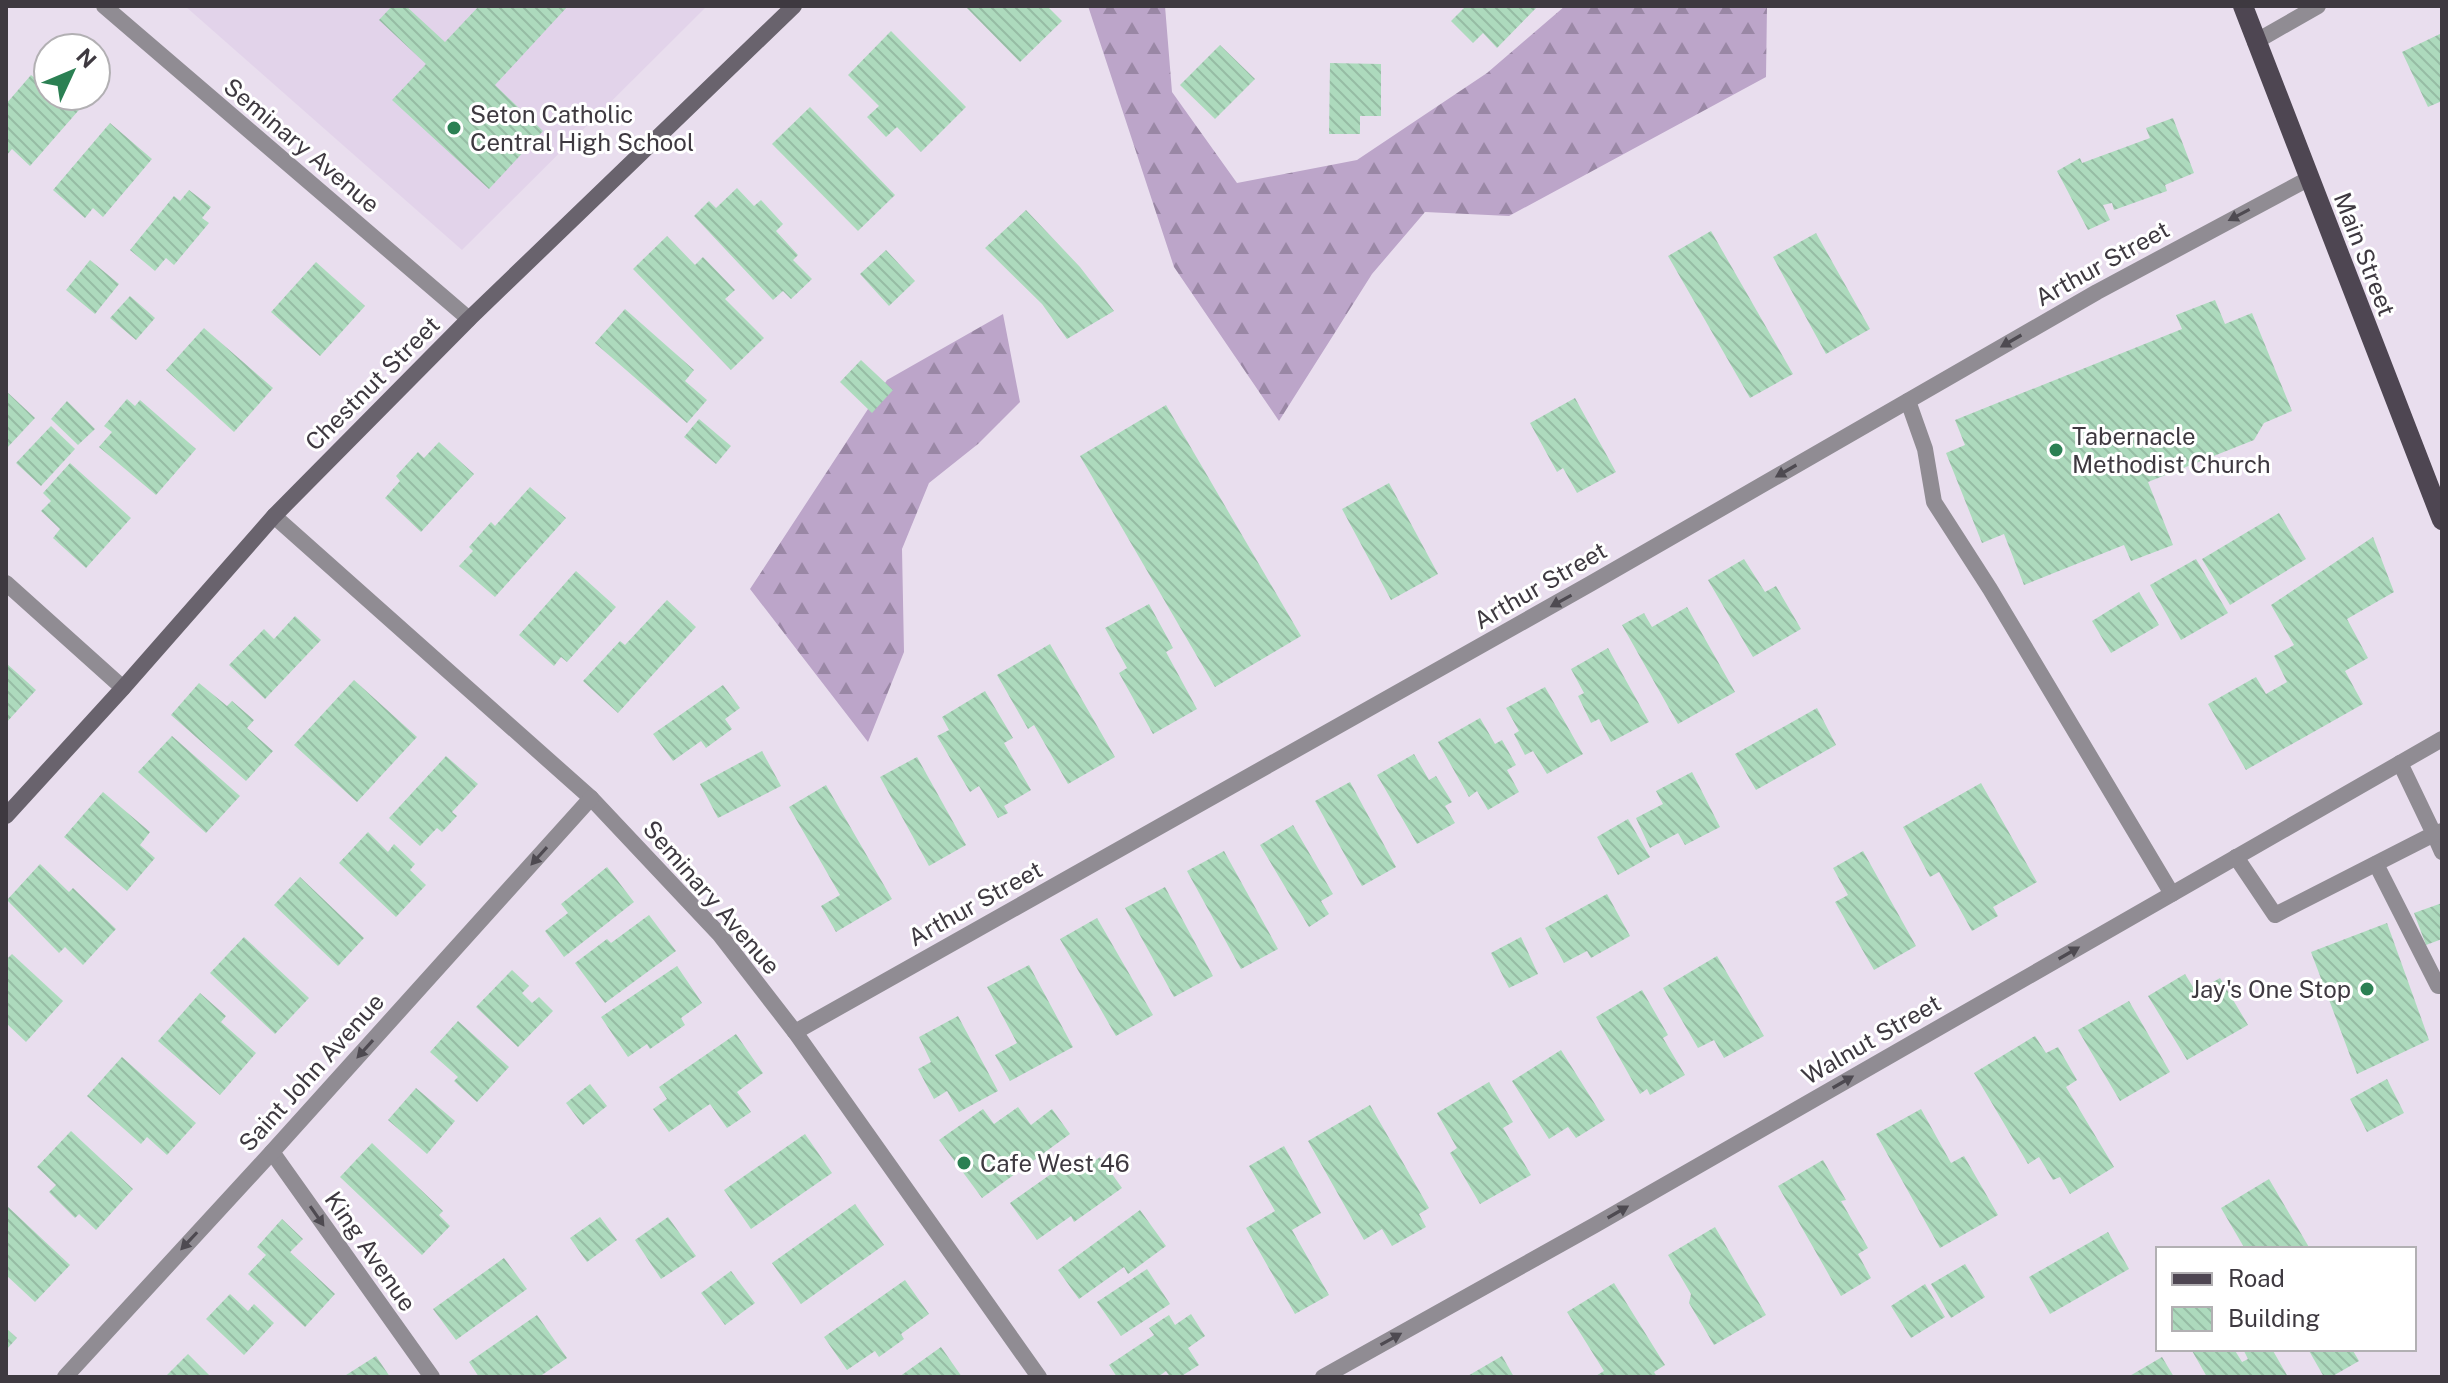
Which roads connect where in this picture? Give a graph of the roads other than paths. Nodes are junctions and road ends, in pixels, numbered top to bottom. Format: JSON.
{"nodes":[{"id":1,"x":104,"y":6,"type":"edge"},
{"id":2,"x":794,"y":6,"type":"edge"},
{"id":3,"x":2243,"y":6,"type":"edge"},
{"id":4,"x":2318,"y":6,"type":"edge"},
{"id":5,"x":2255,"y":42,"type":"junction"},
{"id":6,"x":2308,"y":179,"type":"junction"},
{"id":7,"x":469,"y":319,"type":"junction"},
{"id":8,"x":1908,"y":401,"type":"junction"},
{"id":9,"x":274,"y":516,"type":"junction"},
{"id":10,"x":2442,"y":520,"type":"edge"},
{"id":11,"x":6,"y":583,"type":"edge"},
{"id":12,"x":123,"y":688,"type":"junction"},
{"id":13,"x":2442,"y":739,"type":"edge"},
{"id":14,"x":2400,"y":763,"type":"junction"},
{"id":15,"x":591,"y":798,"type":"junction"},
{"id":16,"x":6,"y":816,"type":"edge"},
{"id":17,"x":2438,"y":833,"type":"edge"},
{"id":18,"x":2442,"y":852,"type":"edge"},
{"id":19,"x":2236,"y":857,"type":"junction"},
{"id":20,"x":2376,"y":864,"type":"junction"},
{"id":21,"x":2172,"y":894,"type":"junction"},
{"id":22,"x":2442,"y":984,"type":"edge"},
{"id":23,"x":795,"y":1032,"type":"junction"},
{"id":24,"x":272,"y":1152,"type":"junction"},
{"id":25,"x":65,"y":1377,"type":"edge"},
{"id":26,"x":432,"y":1377,"type":"edge"},
{"id":27,"x":1039,"y":1377,"type":"edge"},
{"id":28,"x":1323,"y":1377,"type":"edge"}],
"edges":[{"from":1,"to":7,"type":"street","name":"Seminary Avenue"},
{"from":2,"to":7,"type":"street","name":"Chestnut Street"},
{"from":3,"to":5,"type":"main road","name":"Main Street"},
{"from":4,"to":5,"type":"street"},
{"from":5,"to":6,"type":"main road","name":"Main Street"},
{"from":6,"to":8,"type":"street","name":"Arthur Street","one_way":true},
{"from":6,"to":10,"type":"main road","name":"Main Street"},
{"from":7,"to":9,"type":"street","name":"Chestnut Street"},
{"from":8,"to":21,"type":"street"},
{"from":8,"to":23,"type":"street","name":"Arthur Street","one_way":true},
{"from":9,"to":12,"type":"street","name":"Chestnut Street"},
{"from":9,"to":15,"type":"street","name":"Seminary Avenue"},
{"from":11,"to":12,"type":"street"},
{"from":12,"to":16,"type":"street","name":"Chestnut Street"},
{"from":13,"to":14,"type":"street","name":"Walnut Street"},
{"from":14,"to":17,"type":"street"},
{"from":14,"to":19,"type":"street","name":"Walnut Street"},
{"from":15,"to":23,"type":"street","name":"Seminary Avenue"},
{"from":15,"to":24,"type":"street","name":"Saint John Avenue","one_way":true},
{"from":17,"to":18,"type":"street"},
{"from":17,"to":20,"type":"street"},
{"from":19,"to":20,"type":"street"},
{"from":19,"to":21,"type":"street","name":"Walnut Street"},
{"from":20,"to":22,"type":"street"},
{"from":28,"to":21,"type":"street","name":"Walnut Street","one_way":true},
{"from":23,"to":27,"type":"street","name":"Seminary Avenue"},
{"from":24,"to":25,"type":"street","name":"Saint John Avenue","one_way":true},
{"from":24,"to":26,"type":"street","name":"King Avenue","one_way":true}]}
